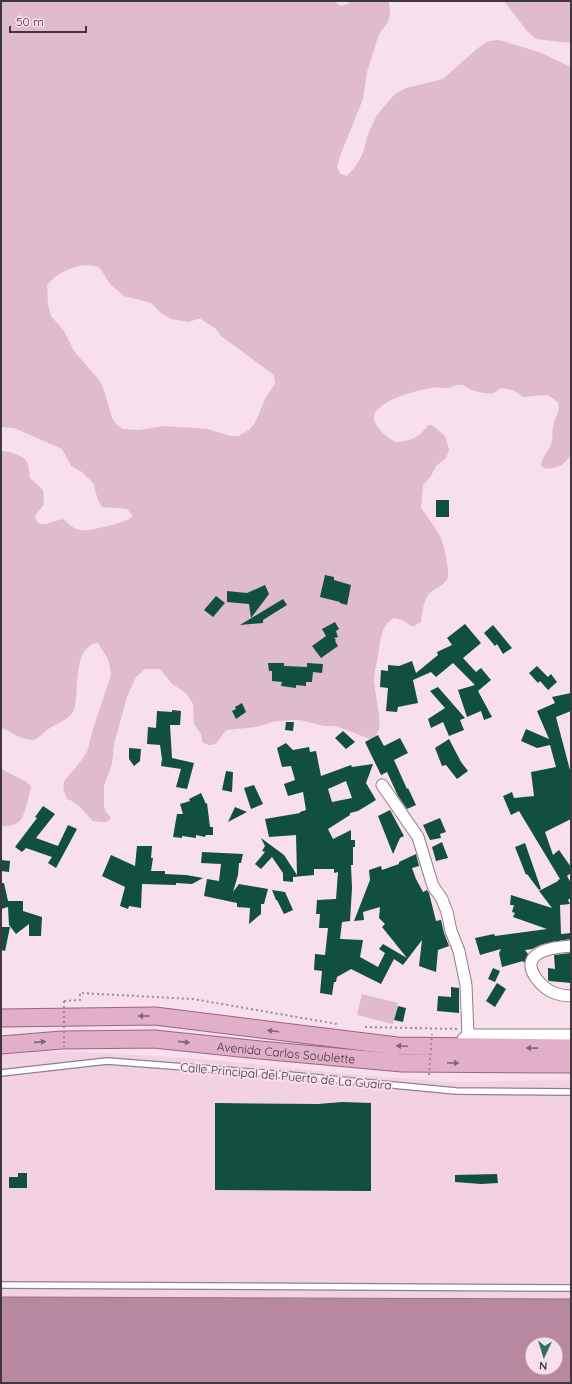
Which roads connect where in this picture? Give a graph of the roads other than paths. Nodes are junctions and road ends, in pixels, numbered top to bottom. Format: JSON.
{"nodes":[{"id":1,"x":382,"y":785,"type":"dead end"},
{"id":2,"x":571,"y":946,"type":"edge"},
{"id":3,"x":571,"y":996,"type":"edge"},
{"id":4,"x":1,"y":1018,"type":"edge"},
{"id":5,"x":468,"y":1035,"type":"junction"},
{"id":6,"x":571,"y":1036,"type":"edge"},
{"id":7,"x":1,"y":1045,"type":"edge"},
{"id":8,"x":452,"y":1046,"type":"junction"},
{"id":9,"x":571,"y":1048,"type":"edge"},
{"id":10,"x":571,"y":1064,"type":"edge"},
{"id":11,"x":1,"y":1073,"type":"edge"},
{"id":12,"x":571,"y":1092,"type":"edge"},
{"id":13,"x":1,"y":1285,"type":"edge"},
{"id":14,"x":571,"y":1288,"type":"edge"}],
"edges":[{"from":1,"to":5,"type":"street"},
{"from":2,"to":3,"type":"street"},
{"from":8,"to":4,"type":"main road","name":"Avenida Carlos Soublette","one_way":true},
{"from":5,"to":6,"type":"street"},
{"from":5,"to":8,"type":"street"},
{"from":7,"to":10,"type":"main road","name":"Avenida Carlos Soublette","one_way":true},
{"from":9,"to":8,"type":"main road","name":"Avenida Carlos Soublette","one_way":true},
{"from":11,"to":12,"type":"lane","name":"Calle Principal del Puerto de La Guaira"},
{"from":13,"to":14,"type":"lane"}]}
